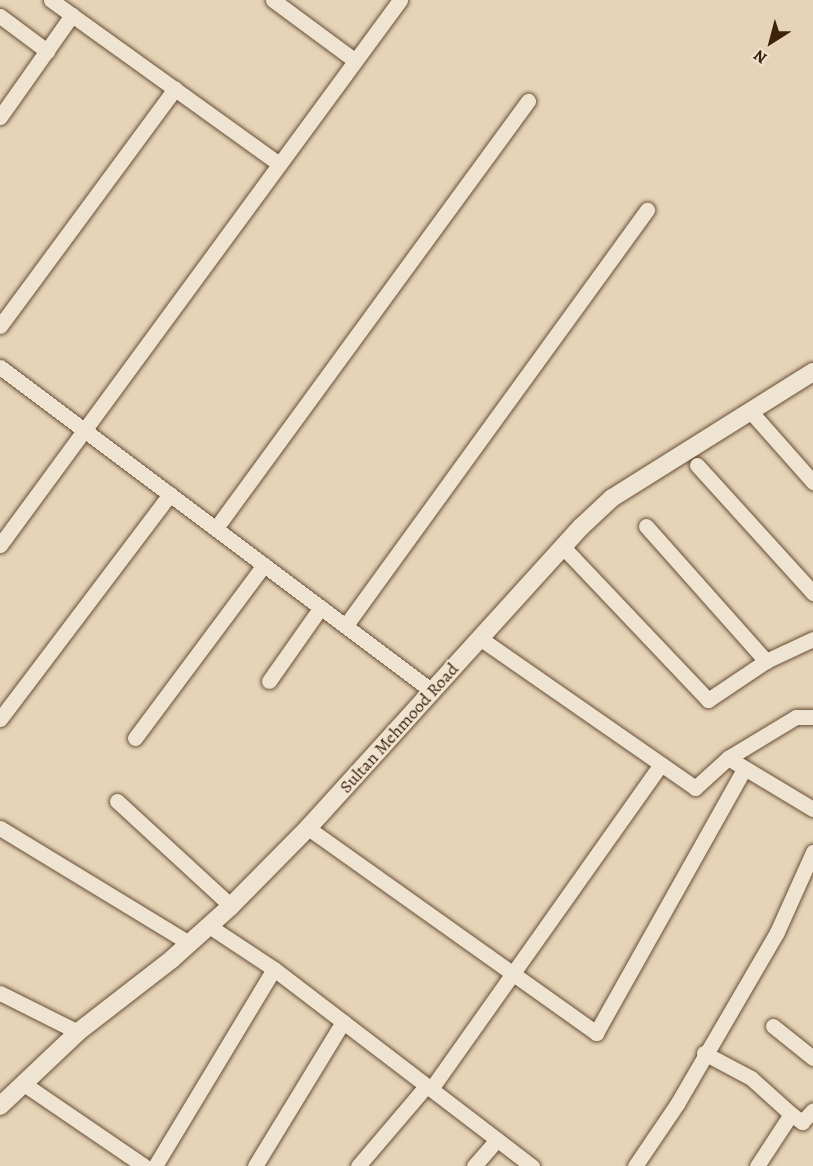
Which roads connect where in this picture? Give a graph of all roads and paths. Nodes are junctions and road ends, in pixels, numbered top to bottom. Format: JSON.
{"nodes":[{"id":1,"x":51,"y":0,"type":"edge"},
{"id":2,"x":273,"y":0,"type":"edge"},
{"id":3,"x":400,"y":0,"type":"edge"},
{"id":4,"x":72,"y":15,"type":"junction"},
{"id":5,"x":0,"y":16,"type":"edge"},
{"id":6,"x":47,"y":51,"type":"junction"},
{"id":7,"x":354,"y":60,"type":"junction"},
{"id":8,"x":175,"y":89,"type":"junction"},
{"id":9,"x":528,"y":101,"type":"dead end"},
{"id":10,"x":0,"y":117,"type":"edge"},
{"id":11,"x":279,"y":164,"type":"junction"},
{"id":12,"x":647,"y":210,"type":"dead end"},
{"id":13,"x":0,"y":326,"type":"edge"},
{"id":14,"x":0,"y":367,"type":"edge"},
{"id":15,"x":813,"y":372,"type":"edge"},
{"id":16,"x":752,"y":412,"type":"junction"},
{"id":17,"x":85,"y":430,"type":"junction"},
{"id":18,"x":698,"y":465,"type":"dead end"},
{"id":19,"x":813,"y":482,"type":"edge"},
{"id":20,"x":170,"y":494,"type":"junction"},
{"id":21,"x":646,"y":526,"type":"dead end"},
{"id":22,"x":216,"y":528,"type":"junction"},
{"id":23,"x":0,"y":545,"type":"edge"},
{"id":24,"x":563,"y":547,"type":"junction"},
{"id":25,"x":264,"y":565,"type":"junction"},
{"id":26,"x":813,"y":592,"type":"edge"},
{"id":27,"x":321,"y":607,"type":"junction"},
{"id":28,"x":346,"y":625,"type":"junction"},
{"id":29,"x":481,"y":639,"type":"junction"},
{"id":30,"x":813,"y":639,"type":"edge"},
{"id":31,"x":766,"y":661,"type":"junction"},
{"id":32,"x":269,"y":681,"type":"dead end"},
{"id":33,"x":432,"y":691,"type":"junction"},
{"id":34,"x":813,"y":717,"type":"edge"},
{"id":35,"x":0,"y":719,"type":"edge"},
{"id":36,"x":135,"y":738,"type":"dead end"},
{"id":37,"x":728,"y":759,"type":"junction"},
{"id":38,"x":661,"y":764,"type":"junction"},
{"id":39,"x":744,"y":770,"type":"junction"},
{"id":40,"x":117,"y":801,"type":"dead end"},
{"id":41,"x":813,"y":809,"type":"edge"},
{"id":42,"x":0,"y":828,"type":"edge"},
{"id":43,"x":308,"y":828,"type":"junction"},
{"id":44,"x":813,"y":852,"type":"edge"},
{"id":45,"x":231,"y":906,"type":"junction"},
{"id":46,"x":209,"y":926,"type":"junction"},
{"id":47,"x":189,"y":943,"type":"junction"},
{"id":48,"x":274,"y":969,"type":"junction"},
{"id":49,"x":514,"y":973,"type":"junction"},
{"id":50,"x":0,"y":993,"type":"edge"},
{"id":51,"x":343,"y":1022,"type":"junction"},
{"id":52,"x":773,"y":1026,"type":"dead end"},
{"id":53,"x":78,"y":1032,"type":"junction"},
{"id":54,"x":704,"y":1053,"type":"junction"},
{"id":55,"x":813,"y":1058,"type":"edge"},
{"id":56,"x":24,"y":1084,"type":"junction"},
{"id":57,"x":429,"y":1088,"type":"junction"},
{"id":58,"x":0,"y":1106,"type":"edge"},
{"id":59,"x":813,"y":1110,"type":"edge"},
{"id":60,"x":791,"y":1114,"type":"junction"},
{"id":61,"x":497,"y":1140,"type":"junction"},
{"id":62,"x":144,"y":1166,"type":"edge"},
{"id":63,"x":155,"y":1166,"type":"edge"},
{"id":64,"x":255,"y":1166,"type":"edge"},
{"id":65,"x":358,"y":1166,"type":"edge"},
{"id":66,"x":474,"y":1166,"type":"edge"},
{"id":67,"x":532,"y":1166,"type":"edge"},
{"id":68,"x":635,"y":1166,"type":"edge"},
{"id":69,"x":758,"y":1166,"type":"edge"}],
"edges":[{"from":1,"to":4,"type":"street"},
{"from":2,"to":7,"type":"street"},
{"from":3,"to":7,"type":"street"},
{"from":4,"to":6,"type":"street"},
{"from":4,"to":8,"type":"street"},
{"from":5,"to":6,"type":"street"},
{"from":6,"to":10,"type":"street"},
{"from":7,"to":11,"type":"street"},
{"from":8,"to":11,"type":"street"},
{"from":8,"to":13,"type":"street"},
{"from":9,"to":22,"type":"street"},
{"from":11,"to":17,"type":"street"},
{"from":12,"to":28,"type":"street"},
{"from":14,"to":17,"type":"street"},
{"from":15,"to":16,"type":"street","name":"Sultan Mehmood Road"},
{"from":16,"to":19,"type":"street"},
{"from":16,"to":24,"type":"street","name":"Sultan Mehmood Road"},
{"from":17,"to":20,"type":"street"},
{"from":17,"to":23,"type":"street"},
{"from":18,"to":26,"type":"street"},
{"from":20,"to":22,"type":"street"},
{"from":20,"to":35,"type":"street"},
{"from":21,"to":31,"type":"street"},
{"from":22,"to":25,"type":"street"},
{"from":24,"to":29,"type":"street","name":"Sultan Mehmood Road"},
{"from":24,"to":31,"type":"street"},
{"from":25,"to":27,"type":"street"},
{"from":25,"to":36,"type":"street"},
{"from":27,"to":28,"type":"street"},
{"from":27,"to":32,"type":"street"},
{"from":28,"to":33,"type":"street"},
{"from":29,"to":33,"type":"street","name":"Sultan Mehmood Road"},
{"from":29,"to":38,"type":"street"},
{"from":30,"to":31,"type":"street"},
{"from":33,"to":43,"type":"street","name":"Sultan Mehmood Road"},
{"from":34,"to":37,"type":"street"},
{"from":37,"to":38,"type":"street"},
{"from":37,"to":39,"type":"street"},
{"from":38,"to":49,"type":"street"},
{"from":39,"to":41,"type":"street"},
{"from":39,"to":49,"type":"street"},
{"from":40,"to":45,"type":"street"},
{"from":42,"to":47,"type":"street"},
{"from":43,"to":45,"type":"street","name":"Sultan Mehmood Road"},
{"from":43,"to":49,"type":"street"},
{"from":44,"to":54,"type":"street"},
{"from":45,"to":46,"type":"street","name":"Sultan Mehmood Road"},
{"from":46,"to":47,"type":"street","name":"Sultan Mehmood Road"},
{"from":46,"to":48,"type":"street"},
{"from":47,"to":53,"type":"street","name":"Sultan Mehmood Road"},
{"from":48,"to":51,"type":"street"},
{"from":48,"to":63,"type":"street"},
{"from":49,"to":57,"type":"street"},
{"from":50,"to":53,"type":"street"},
{"from":51,"to":57,"type":"street"},
{"from":51,"to":64,"type":"street"},
{"from":52,"to":55,"type":"street"},
{"from":53,"to":56,"type":"street","name":"Sultan Mehmood Road"},
{"from":54,"to":60,"type":"street"},
{"from":54,"to":68,"type":"street"},
{"from":56,"to":58,"type":"street","name":"Sultan Mehmood Road"},
{"from":56,"to":62,"type":"street"},
{"from":57,"to":61,"type":"street"},
{"from":57,"to":65,"type":"street"},
{"from":59,"to":60,"type":"street"},
{"from":60,"to":69,"type":"street"},
{"from":61,"to":66,"type":"street"},
{"from":61,"to":67,"type":"street"}]}
